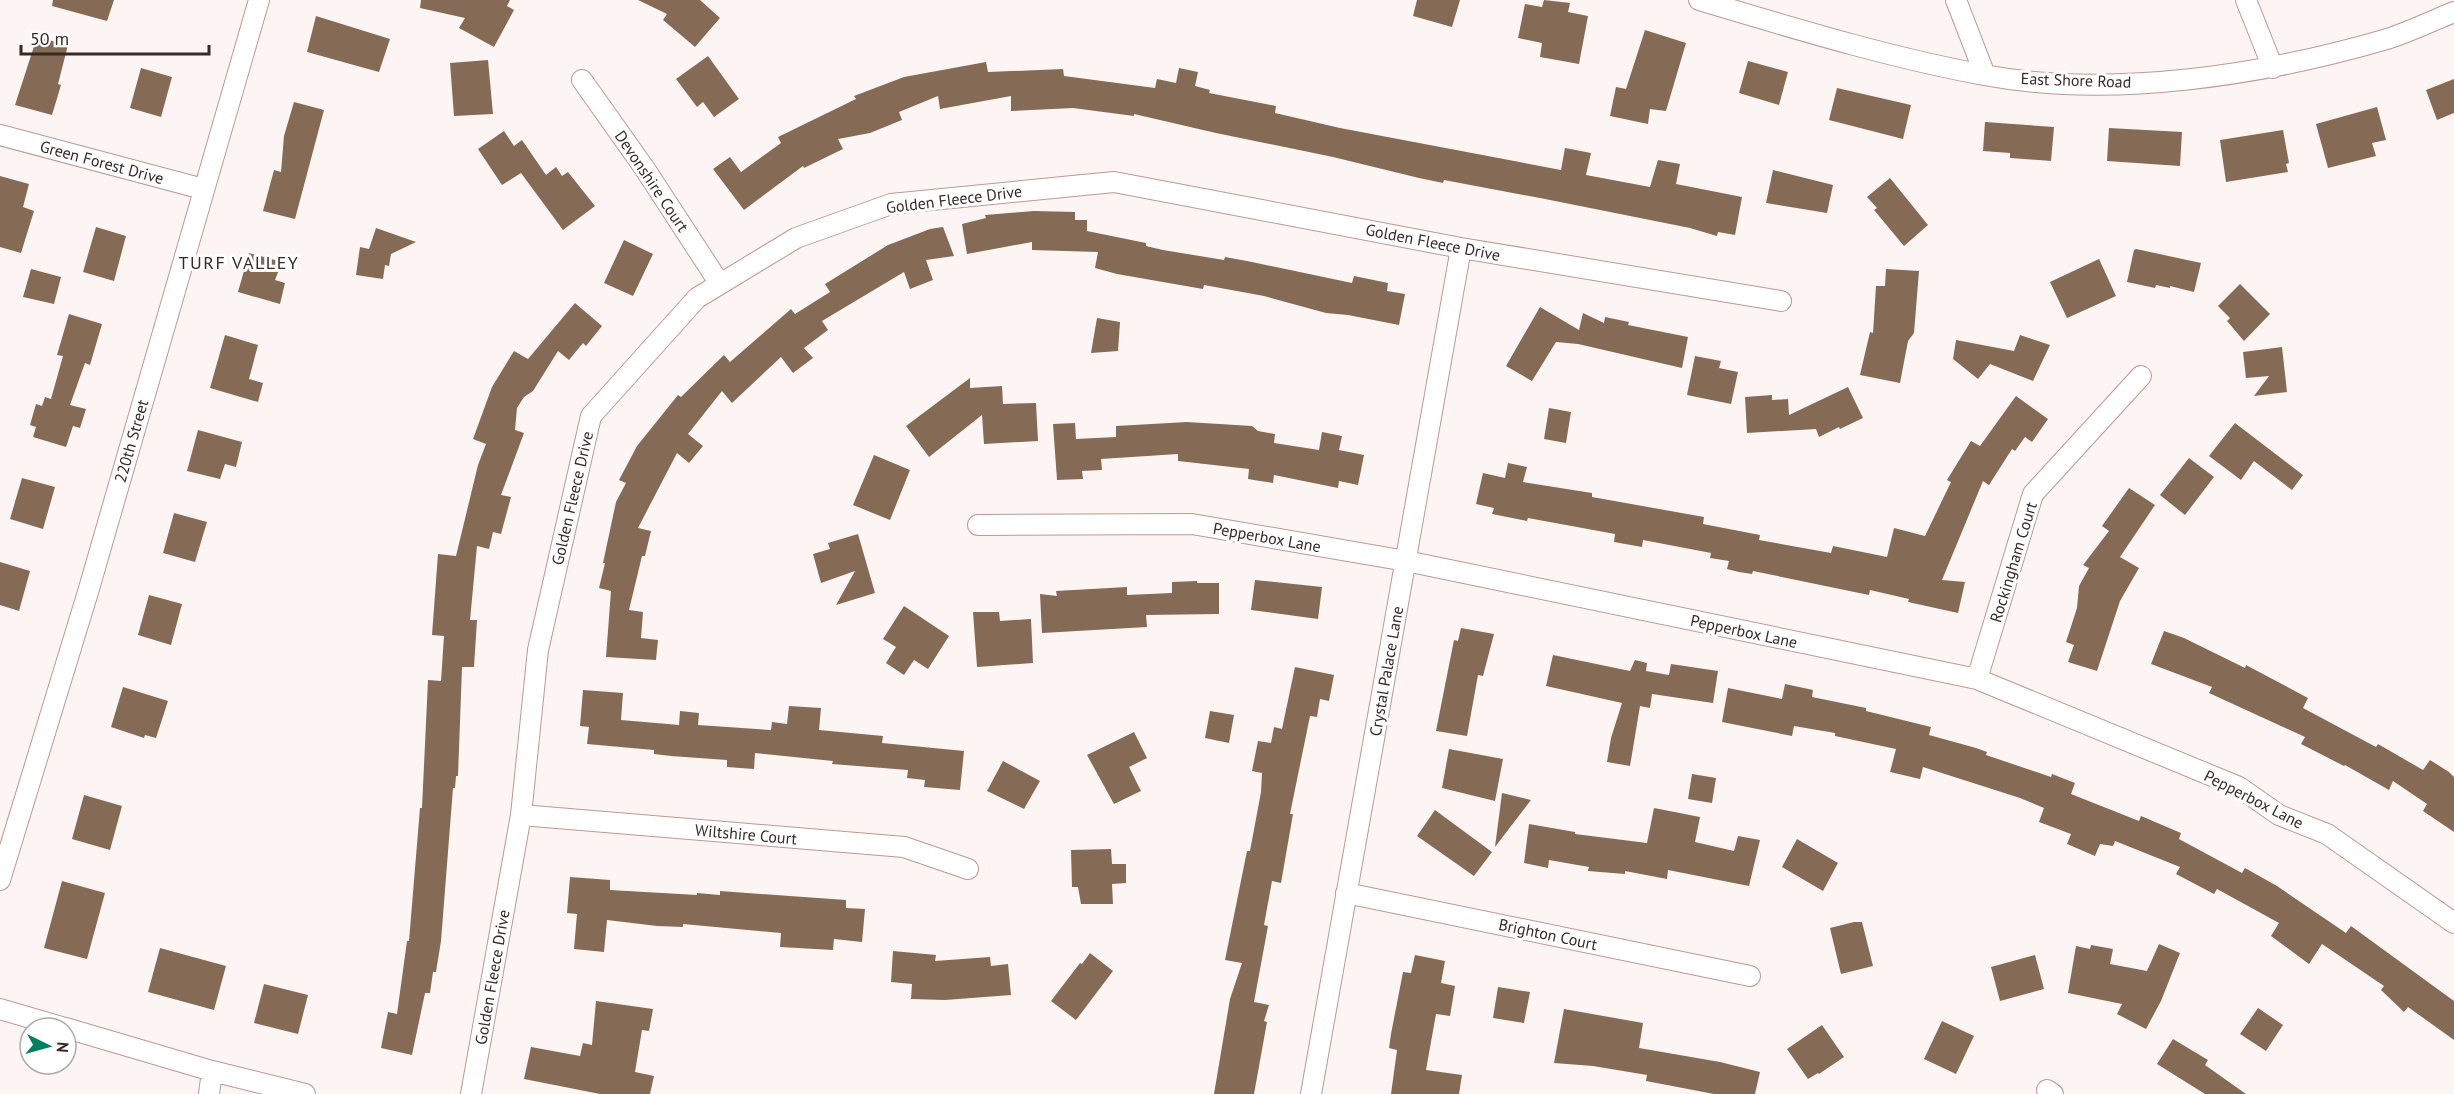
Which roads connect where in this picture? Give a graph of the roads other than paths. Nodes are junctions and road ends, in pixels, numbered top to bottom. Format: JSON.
{"nodes":[{"id":1,"x":259,"y":0,"type":"edge"},
{"id":2,"x":1699,"y":0,"type":"edge"},
{"id":3,"x":1956,"y":0,"type":"edge"},
{"id":4,"x":2246,"y":0,"type":"edge"},
{"id":5,"x":2454,"y":12,"type":"edge"},
{"id":6,"x":2273,"y":68,"type":"junction"},
{"id":7,"x":1985,"y":75,"type":"junction"},
{"id":8,"x":582,"y":80,"type":"dead end"},
{"id":9,"x":0,"y":135,"type":"edge"},
{"id":10,"x":203,"y":189,"type":"junction"},
{"id":11,"x":1461,"y":248,"type":"junction"},
{"id":12,"x":720,"y":284,"type":"junction"},
{"id":13,"x":1781,"y":301,"type":"dead end"},
{"id":14,"x":2141,"y":376,"type":"dead end"},
{"id":15,"x":978,"y":525,"type":"dead end"},
{"id":16,"x":1406,"y":561,"type":"junction"},
{"id":17,"x":1977,"y":680,"type":"junction"},
{"id":18,"x":521,"y":815,"type":"junction"},
{"id":19,"x":968,"y":869,"type":"dead end"},
{"id":20,"x":0,"y":880,"type":"edge"},
{"id":21,"x":1346,"y":893,"type":"junction"},
{"id":22,"x":2454,"y":923,"type":"edge"},
{"id":23,"x":1750,"y":976,"type":"dead end"},
{"id":24,"x":0,"y":1009,"type":"edge"},
{"id":25,"x":24,"y":1016,"type":"edge"},
{"id":26,"x":78,"y":1032,"type":"edge"},
{"id":27,"x":212,"y":1071,"type":"junction"},
{"id":28,"x":209,"y":1094,"type":"edge"},
{"id":29,"x":305,"y":1094,"type":"edge"},
{"id":30,"x":471,"y":1094,"type":"edge"},
{"id":31,"x":1311,"y":1094,"type":"edge"}],
"edges":[{"from":1,"to":10,"type":"street","name":"220th Street"},
{"from":2,"to":7,"type":"street","name":"East Shore Road"},
{"from":3,"to":7,"type":"street"},
{"from":4,"to":6,"type":"street"},
{"from":5,"to":6,"type":"street","name":"East Shore Road"},
{"from":6,"to":7,"type":"street","name":"East Shore Road"},
{"from":8,"to":12,"type":"street","name":"Devonshire Court"},
{"from":9,"to":10,"type":"street","name":"Green Forest Drive"},
{"from":10,"to":20,"type":"street","name":"220th Street"},
{"from":11,"to":12,"type":"street","name":"Golden Fleece Drive"},
{"from":11,"to":13,"type":"street","name":"Golden Fleece Drive"},
{"from":11,"to":16,"type":"street","name":"Crystal Palace Lane"},
{"from":12,"to":18,"type":"street","name":"Golden Fleece Drive"},
{"from":14,"to":17,"type":"street","name":"Rockingham Court"},
{"from":15,"to":16,"type":"street","name":"Pepperbox Lane"},
{"from":16,"to":17,"type":"street","name":"Pepperbox Lane"},
{"from":16,"to":21,"type":"street","name":"Crystal Palace Lane"},
{"from":17,"to":22,"type":"street","name":"Pepperbox Lane"},
{"from":18,"to":19,"type":"street","name":"Wiltshire Court"},
{"from":18,"to":30,"type":"street","name":"Golden Fleece Drive"},
{"from":21,"to":23,"type":"street","name":"Brighton Court"},
{"from":21,"to":31,"type":"street","name":"Crystal Palace Lane"},
{"from":24,"to":25,"type":"street"},
{"from":26,"to":27,"type":"street"},
{"from":27,"to":28,"type":"street"},
{"from":27,"to":29,"type":"street"}]}
